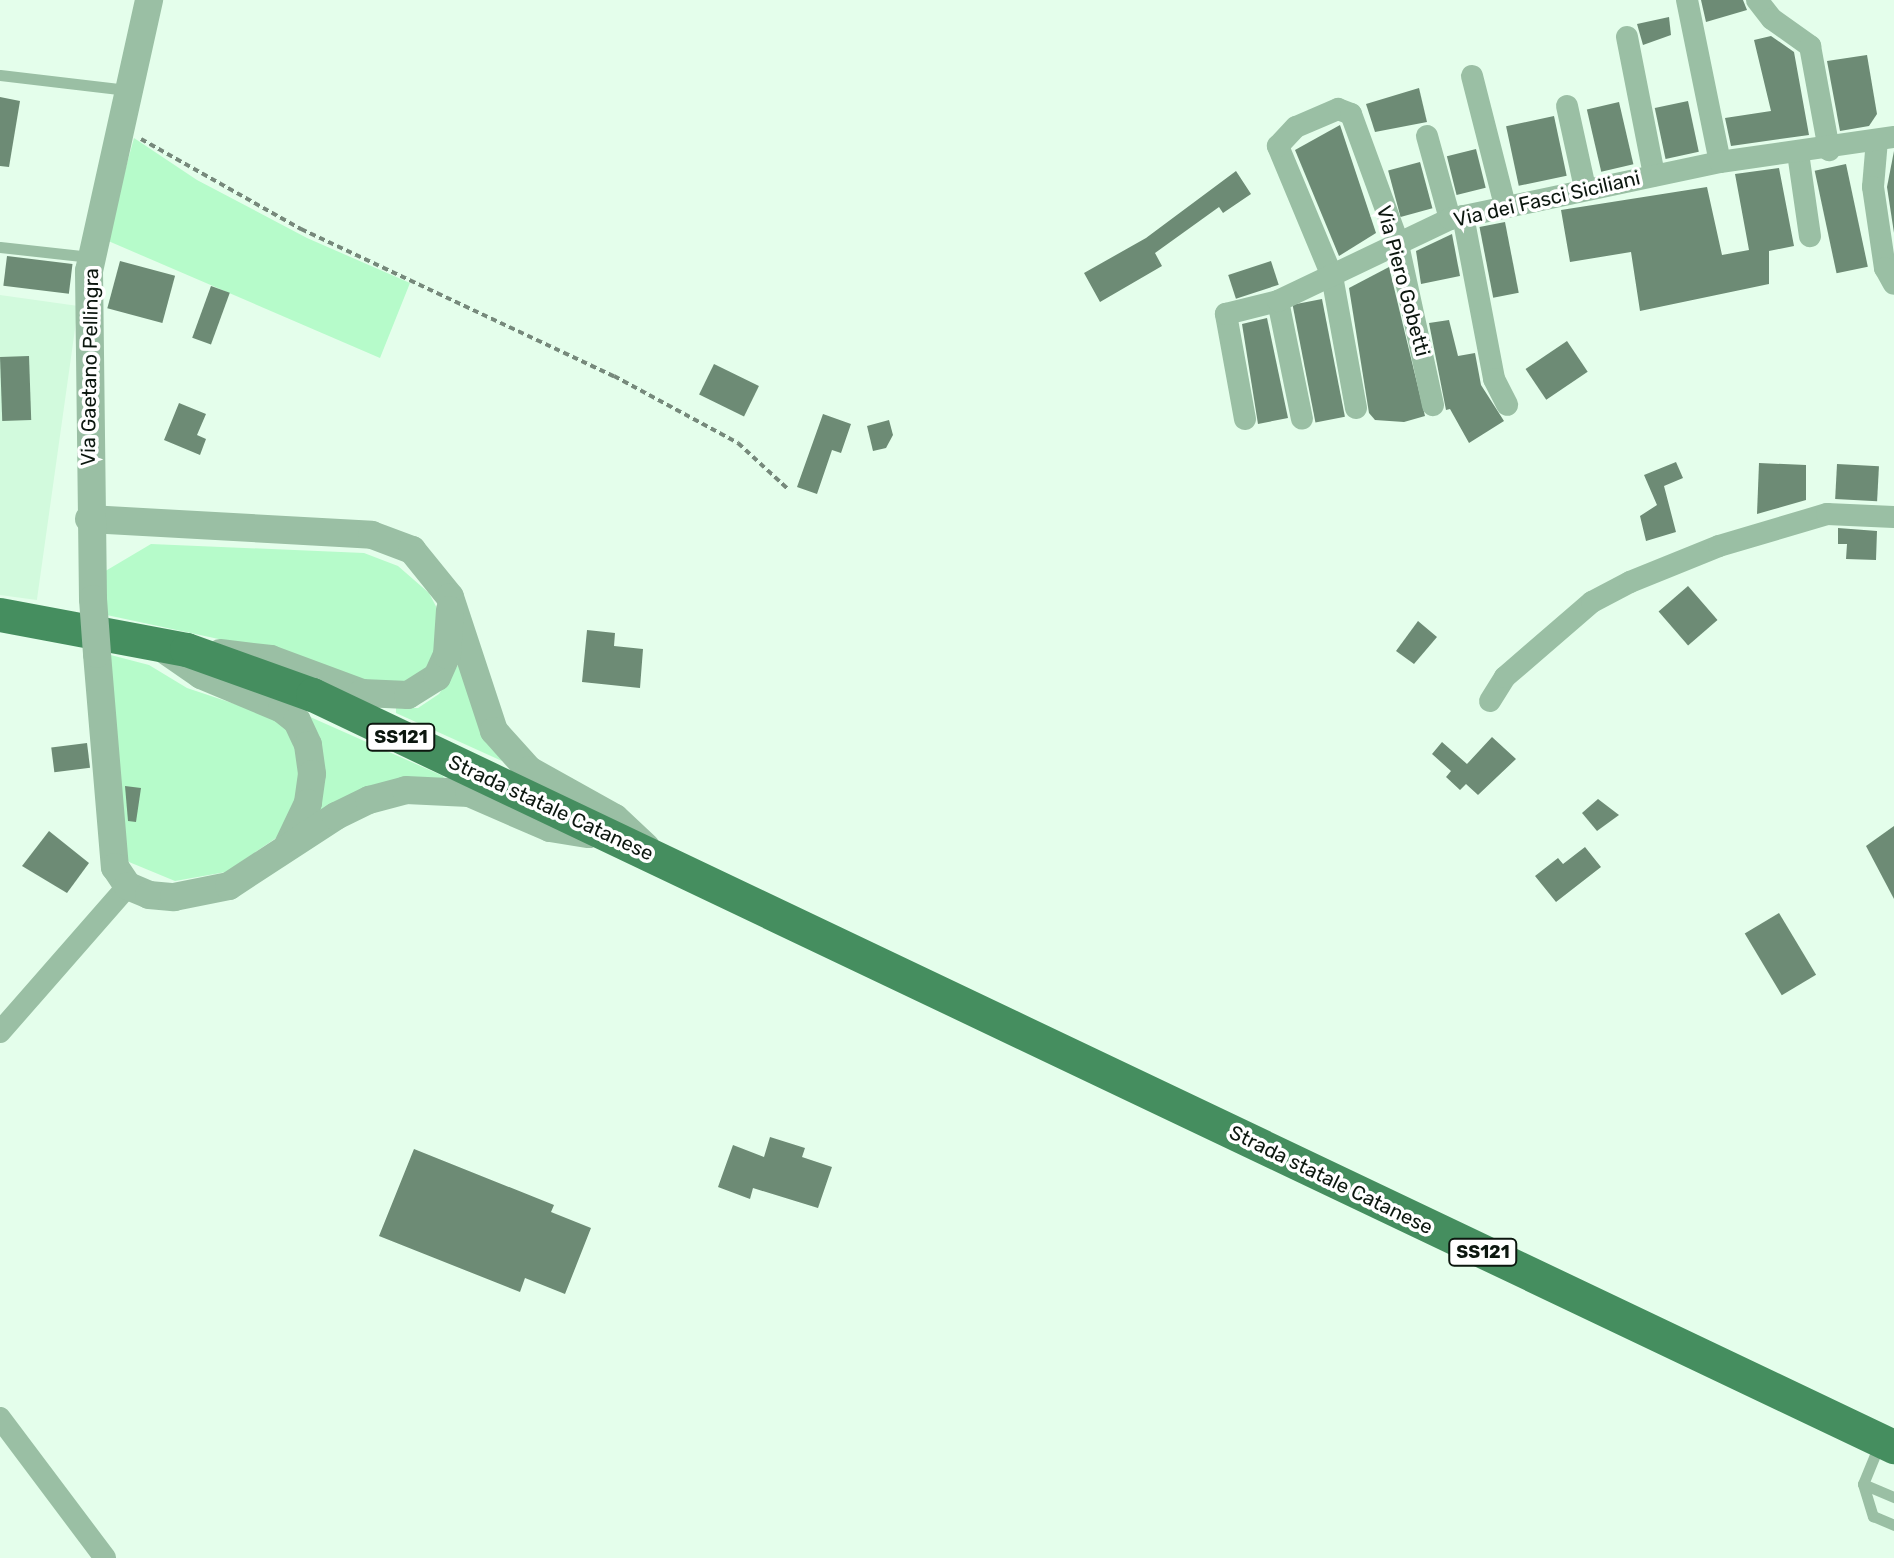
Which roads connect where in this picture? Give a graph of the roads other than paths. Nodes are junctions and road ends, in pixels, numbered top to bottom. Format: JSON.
{"nodes":[{"id":1,"x":149,"y":0,"type":"edge"},
{"id":2,"x":1687,"y":0,"type":"edge"},
{"id":3,"x":1757,"y":0,"type":"edge"},
{"id":4,"x":1627,"y":37,"type":"dead end"},
{"id":5,"x":0,"y":75,"type":"edge"},
{"id":6,"x":1472,"y":76,"type":"dead end"},
{"id":7,"x":128,"y":90,"type":"junction"},
{"id":8,"x":1567,"y":106,"type":"dead end"},
{"id":9,"x":1427,"y":136,"type":"dead end"},
{"id":10,"x":1885,"y":138,"type":"edge"},
{"id":11,"x":1829,"y":150,"type":"junction"},
{"id":12,"x":1798,"y":153,"type":"junction"},
{"id":13,"x":1720,"y":162,"type":"junction"},
{"id":14,"x":1654,"y":175,"type":"junction"},
{"id":15,"x":1585,"y":188,"type":"junction"},
{"id":16,"x":1505,"y":205,"type":"junction"},
{"id":17,"x":1456,"y":217,"type":"junction"},
{"id":18,"x":1810,"y":236,"type":"dead end"},
{"id":19,"x":1397,"y":240,"type":"junction"},
{"id":20,"x":0,"y":247,"type":"edge"},
{"id":21,"x":91,"y":257,"type":"junction"},
{"id":22,"x":1332,"y":276,"type":"junction"},
{"id":23,"x":1894,"y":284,"type":"edge"},
{"id":24,"x":1278,"y":301,"type":"junction"},
{"id":25,"x":1433,"y":405,"type":"dead end"},
{"id":26,"x":1507,"y":405,"type":"dead end"},
{"id":27,"x":1356,"y":408,"type":"dead end"},
{"id":28,"x":1245,"y":419,"type":"dead end"},
{"id":29,"x":1302,"y":419,"type":"dead end"},
{"id":30,"x":1894,"y":517,"type":"edge"},
{"id":31,"x":89,"y":519,"type":"junction"},
{"id":32,"x":450,"y":597,"type":"junction"},
{"id":33,"x":0,"y":615,"type":"edge"},
{"id":34,"x":152,"y":642,"type":"junction"},
{"id":35,"x":187,"y":650,"type":"junction"},
{"id":36,"x":1490,"y":701,"type":"dead end"},
{"id":37,"x":611,"y":837,"type":"junction"},
{"id":38,"x":283,"y":852,"type":"junction"},
{"id":39,"x":662,"y":861,"type":"junction"},
{"id":40,"x":128,"y":886,"type":"junction"},
{"id":41,"x":0,"y":1032,"type":"edge"},
{"id":42,"x":0,"y":1418,"type":"edge"},
{"id":43,"x":1887,"y":1444,"type":"edge"},
{"id":44,"x":1863,"y":1484,"type":"junction"},
{"id":45,"x":1894,"y":1497,"type":"edge"},
{"id":46,"x":1894,"y":1525,"type":"edge"},
{"id":47,"x":105,"y":1558,"type":"edge"}],
"edges":[{"from":1,"to":7,"type":"street","name":"Via Gaetano Pellingra"},
{"from":2,"to":13,"type":"street"},
{"from":3,"to":11,"type":"street"},
{"from":4,"to":14,"type":"street"},
{"from":5,"to":7,"type":"lane"},
{"from":6,"to":16,"type":"street"},
{"from":7,"to":21,"type":"street","name":"Via Gaetano Pellingra"},
{"from":8,"to":15,"type":"street"},
{"from":9,"to":17,"type":"street"},
{"from":10,"to":11,"type":"street","name":"Via dei Fasci Siciliani"},
{"from":10,"to":23,"type":"street"},
{"from":11,"to":12,"type":"street","name":"Via dei Fasci Siciliani"},
{"from":12,"to":13,"type":"street","name":"Via dei Fasci Siciliani"},
{"from":12,"to":18,"type":"street"},
{"from":13,"to":14,"type":"street","name":"Via dei Fasci Siciliani"},
{"from":14,"to":15,"type":"street","name":"Via dei Fasci Siciliani"},
{"from":15,"to":16,"type":"street","name":"Via dei Fasci Siciliani"},
{"from":16,"to":17,"type":"street","name":"Via dei Fasci Siciliani"},
{"from":17,"to":19,"type":"street","name":"Via dei Fasci Siciliani"},
{"from":17,"to":26,"type":"street"},
{"from":19,"to":22,"type":"street","name":"Via dei Fasci Siciliani"},
{"from":19,"to":22,"type":"street","name":"Via Piero Gobetti"},
{"from":19,"to":25,"type":"street","name":"Via Piero Gobetti"},
{"from":20,"to":21,"type":"lane"},
{"from":21,"to":31,"type":"street","name":"Via Gaetano Pellingra"},
{"from":22,"to":24,"type":"street","name":"Via dei Fasci Siciliani"},
{"from":22,"to":27,"type":"street"},
{"from":24,"to":28,"type":"street","name":"Via dei Fasci Siciliani"},
{"from":24,"to":29,"type":"street"},
{"from":30,"to":36,"type":"street"},
{"from":31,"to":32,"type":"street"},
{"from":31,"to":40,"type":"street","name":"Via Gaetano Pellingra","bridge":true},
{"from":32,"to":35,"type":"street"},
{"from":32,"to":39,"type":"street"},
{"from":33,"to":34,"type":"main road","name":"Strada statale Catanese","number":"SS121"},
{"from":34,"to":35,"type":"main road","name":"Strada statale Catanese","number":"SS121"},
{"from":34,"to":38,"type":"street"},
{"from":35,"to":37,"type":"main road","name":"Strada statale Catanese","number":"SS121"},
{"from":37,"to":38,"type":"street"},
{"from":37,"to":39,"type":"main road","name":"Strada statale Catanese","number":"SS121"},
{"from":38,"to":40,"type":"street"},
{"from":39,"to":43,"type":"main road","name":"Strada statale Catanese","number":"SS121"},
{"from":40,"to":41,"type":"street"},
{"from":42,"to":47,"type":"street"},
{"from":43,"to":44,"type":"lane"},
{"from":44,"to":45,"type":"lane"},
{"from":44,"to":46,"type":"lane"}]}
